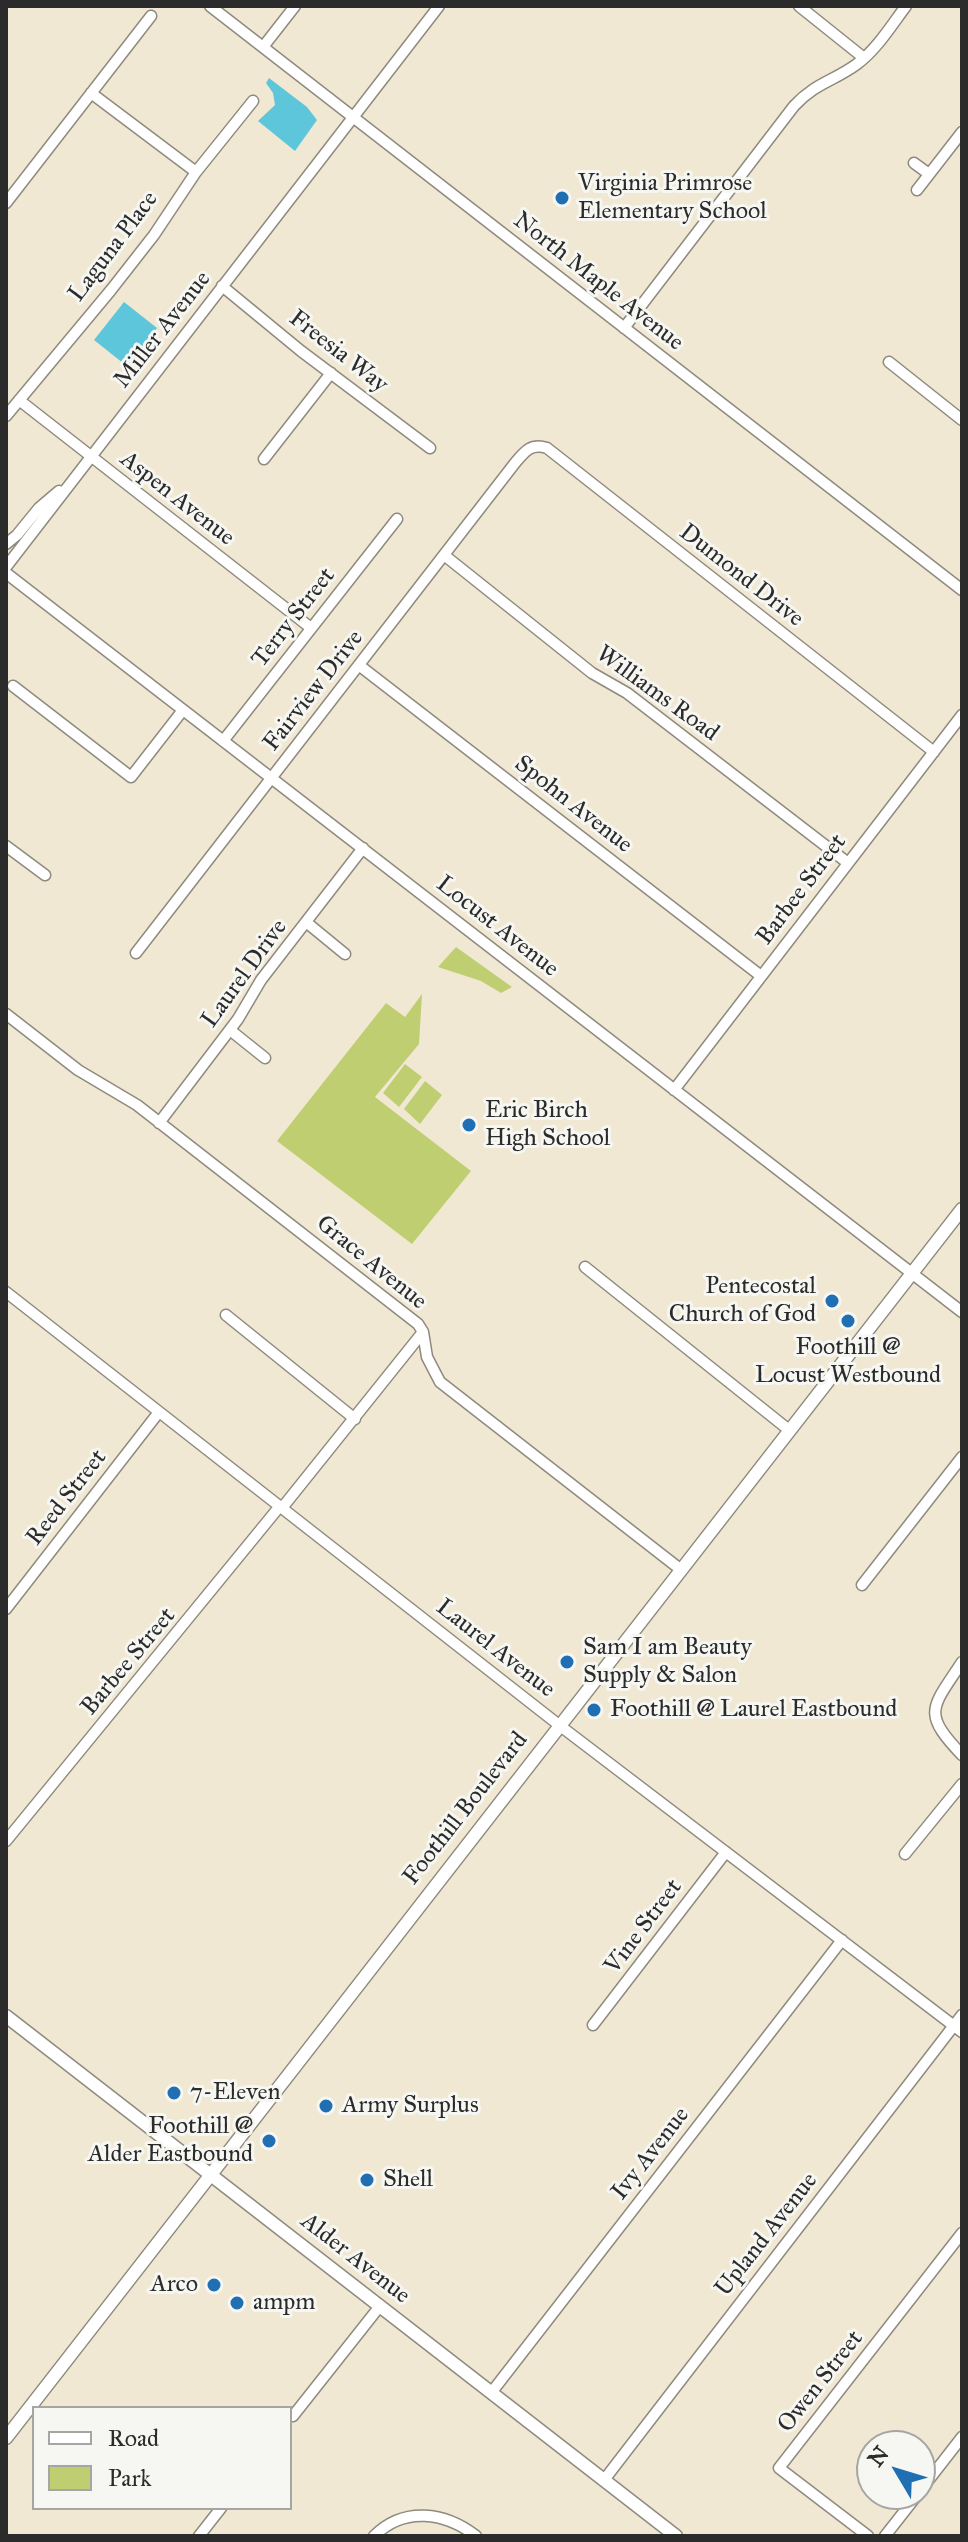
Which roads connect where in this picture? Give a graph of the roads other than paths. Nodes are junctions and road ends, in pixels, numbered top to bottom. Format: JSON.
{"nodes":[{"id":1,"x":210,"y":6,"type":"edge"},
{"id":2,"x":295,"y":6,"type":"edge"},
{"id":3,"x":439,"y":6,"type":"edge"},
{"id":4,"x":799,"y":6,"type":"edge"},
{"id":5,"x":906,"y":6,"type":"edge"},
{"id":6,"x":151,"y":16,"type":"dead end"},
{"id":7,"x":263,"y":47,"type":"junction"},
{"id":8,"x":864,"y":58,"type":"junction"},
{"id":9,"x":91,"y":93,"type":"junction"},
{"id":10,"x":253,"y":101,"type":"dead end"},
{"id":11,"x":353,"y":117,"type":"junction"},
{"id":12,"x":962,"y":132,"type":"edge"},
{"id":13,"x":914,"y":163,"type":"dead end"},
{"id":14,"x":196,"y":172,"type":"junction"},
{"id":15,"x":929,"y":174,"type":"junction"},
{"id":16,"x":917,"y":190,"type":"dead end"},
{"id":17,"x":6,"y":203,"type":"edge"},
{"id":18,"x":222,"y":286,"type":"junction"},
{"id":19,"x":624,"y":328,"type":"junction"},
{"id":20,"x":889,"y":362,"type":"dead end"},
{"id":21,"x":331,"y":373,"type":"junction"},
{"id":22,"x":19,"y":400,"type":"junction"},
{"id":23,"x":6,"y":416,"type":"edge"},
{"id":24,"x":962,"y":420,"type":"edge"},
{"id":25,"x":430,"y":448,"type":"dead end"},
{"id":26,"x":523,"y":453,"type":"joint"},
{"id":27,"x":90,"y":457,"type":"junction"},
{"id":28,"x":264,"y":459,"type":"dead end"},
{"id":29,"x":73,"y":480,"type":"junction"},
{"id":30,"x":397,"y":519,"type":"dead end"},
{"id":31,"x":6,"y":544,"type":"edge"},
{"id":32,"x":444,"y":555,"type":"junction"},
{"id":33,"x":6,"y":570,"type":"edge"},
{"id":34,"x":962,"y":590,"type":"edge"},
{"id":35,"x":311,"y":628,"type":"junction"},
{"id":36,"x":360,"y":666,"type":"junction"},
{"id":37,"x":13,"y":686,"type":"dead end"},
{"id":38,"x":183,"y":710,"type":"junction"},
{"id":39,"x":962,"y":715,"type":"edge"},
{"id":40,"x":223,"y":741,"type":"junction"},
{"id":41,"x":934,"y":752,"type":"junction"},
{"id":42,"x":272,"y":778,"type":"junction"},
{"id":43,"x":6,"y":846,"type":"edge"},
{"id":44,"x":363,"y":848,"type":"junction"},
{"id":45,"x":848,"y":863,"type":"junction"},
{"id":46,"x":45,"y":875,"type":"dead end"},
{"id":47,"x":306,"y":922,"type":"junction"},
{"id":48,"x":136,"y":953,"type":"dead end"},
{"id":49,"x":345,"y":954,"type":"dead end"},
{"id":50,"x":761,"y":976,"type":"junction"},
{"id":51,"x":6,"y":1014,"type":"edge"},
{"id":52,"x":230,"y":1030,"type":"junction"},
{"id":53,"x":265,"y":1058,"type":"dead end"},
{"id":54,"x":674,"y":1090,"type":"junction"},
{"id":55,"x":159,"y":1123,"type":"junction"},
{"id":56,"x":962,"y":1209,"type":"edge"},
{"id":57,"x":585,"y":1267,"type":"dead end"},
{"id":58,"x":911,"y":1274,"type":"junction"},
{"id":59,"x":6,"y":1292,"type":"edge"},
{"id":60,"x":962,"y":1312,"type":"edge"},
{"id":61,"x":226,"y":1315,"type":"dead end"},
{"id":62,"x":423,"y":1332,"type":"junction"},
{"id":63,"x":159,"y":1412,"type":"junction"},
{"id":64,"x":355,"y":1419,"type":"junction"},
{"id":65,"x":789,"y":1430,"type":"junction"},
{"id":66,"x":962,"y":1457,"type":"edge"},
{"id":67,"x":281,"y":1507,"type":"junction"},
{"id":68,"x":680,"y":1569,"type":"junction"},
{"id":69,"x":862,"y":1585,"type":"dead end"},
{"id":70,"x":6,"y":1609,"type":"edge"},
{"id":71,"x":962,"y":1663,"type":"edge"},
{"id":72,"x":559,"y":1725,"type":"junction"},
{"id":73,"x":962,"y":1755,"type":"edge"},
{"id":74,"x":962,"y":1784,"type":"edge"},
{"id":75,"x":6,"y":1841,"type":"edge"},
{"id":76,"x":726,"y":1852,"type":"junction"},
{"id":77,"x":905,"y":1854,"type":"dead end"},
{"id":78,"x":842,"y":1940,"type":"junction"},
{"id":79,"x":962,"y":2015,"type":"edge"},
{"id":80,"x":6,"y":2016,"type":"edge"},
{"id":81,"x":593,"y":2025,"type":"dead end"},
{"id":82,"x":958,"y":2029,"type":"edge"},
{"id":83,"x":210,"y":2175,"type":"junction"},
{"id":84,"x":962,"y":2233,"type":"edge"},
{"id":85,"x":380,"y":2306,"type":"junction"},
{"id":86,"x":491,"y":2393,"type":"junction"},
{"id":87,"x":293,"y":2416,"type":"dead end"},
{"id":88,"x":962,"y":2437,"type":"edge"},
{"id":89,"x":6,"y":2438,"type":"edge"},
{"id":90,"x":936,"y":2470,"type":"edge"},
{"id":91,"x":604,"y":2480,"type":"junction"},
{"id":92,"x":219,"y":2510,"type":"edge"},
{"id":93,"x":905,"y":2510,"type":"edge"},
{"id":94,"x":199,"y":2536,"type":"edge"},
{"id":95,"x":374,"y":2536,"type":"edge"},
{"id":96,"x":476,"y":2536,"type":"edge"},
{"id":97,"x":676,"y":2536,"type":"edge"},
{"id":98,"x":868,"y":2536,"type":"edge"},
{"id":99,"x":885,"y":2536,"type":"edge"}],
"edges":[{"from":1,"to":7,"type":"street","name":"North Maple Avenue"},
{"from":2,"to":7,"type":"street"},
{"from":3,"to":11,"type":"street","name":"Miller Avenue"},
{"from":4,"to":8,"type":"street"},
{"from":5,"to":8,"type":"street"},
{"from":6,"to":9,"type":"street"},
{"from":7,"to":11,"type":"street","name":"North Maple Avenue"},
{"from":8,"to":19,"type":"street"},
{"from":9,"to":14,"type":"street"},
{"from":9,"to":17,"type":"street"},
{"from":10,"to":14,"type":"street","name":"Laguna Place"},
{"from":11,"to":18,"type":"street","name":"Miller Avenue"},
{"from":11,"to":19,"type":"street","name":"North Maple Avenue"},
{"from":12,"to":15,"type":"street"},
{"from":13,"to":15,"type":"street"},
{"from":14,"to":22,"type":"street","name":"Laguna Place"},
{"from":15,"to":16,"type":"street"},
{"from":18,"to":21,"type":"street","name":"Freesia Way"},
{"from":18,"to":27,"type":"street","name":"Miller Avenue"},
{"from":19,"to":34,"type":"street","name":"North Maple Avenue"},
{"from":20,"to":24,"type":"street"},
{"from":21,"to":25,"type":"street","name":"Freesia Way"},
{"from":21,"to":28,"type":"street"},
{"from":22,"to":23,"type":"street","name":"Laguna Place"},
{"from":22,"to":27,"type":"street","name":"Aspen Avenue"},
{"from":26,"to":32,"type":"street","name":"Fairview Drive"},
{"from":26,"to":41,"type":"street","name":"Dumond Drive"},
{"from":27,"to":29,"type":"street","name":"Miller Avenue"},
{"from":27,"to":35,"type":"street","name":"Aspen Avenue"},
{"from":29,"to":31,"type":"street"},
{"from":29,"to":33,"type":"street","name":"Miller Avenue"},
{"from":30,"to":35,"type":"street","name":"Terry Street"},
{"from":32,"to":36,"type":"street","name":"Fairview Drive"},
{"from":32,"to":45,"type":"street","name":"Williams Road"},
{"from":33,"to":38,"type":"street","name":"Locust Avenue"},
{"from":35,"to":40,"type":"street","name":"Terry Street"},
{"from":36,"to":42,"type":"street","name":"Fairview Drive"},
{"from":36,"to":50,"type":"street","name":"Spohn Avenue"},
{"from":37,"to":38,"type":"street"},
{"from":38,"to":40,"type":"street","name":"Locust Avenue"},
{"from":39,"to":41,"type":"street","name":"Barbee Street"},
{"from":40,"to":42,"type":"street","name":"Locust Avenue"},
{"from":41,"to":45,"type":"street","name":"Barbee Street"},
{"from":42,"to":44,"type":"street","name":"Locust Avenue"},
{"from":42,"to":48,"type":"street","name":"Fairview Drive"},
{"from":43,"to":46,"type":"street"},
{"from":44,"to":47,"type":"street","name":"Laurel Drive"},
{"from":44,"to":54,"type":"street","name":"Locust Avenue"},
{"from":45,"to":50,"type":"street","name":"Barbee Street"},
{"from":47,"to":49,"type":"street"},
{"from":47,"to":52,"type":"street","name":"Laurel Drive"},
{"from":50,"to":54,"type":"street","name":"Barbee Street"},
{"from":51,"to":55,"type":"street","name":"Grace Avenue"},
{"from":52,"to":53,"type":"street"},
{"from":52,"to":55,"type":"street","name":"Laurel Drive"},
{"from":54,"to":58,"type":"street","name":"Locust Avenue"},
{"from":55,"to":62,"type":"street","name":"Grace Avenue"},
{"from":56,"to":58,"type":"main road","name":"Foothill Boulevard"},
{"from":57,"to":65,"type":"street"},
{"from":58,"to":60,"type":"street","name":"Locust Avenue"},
{"from":58,"to":65,"type":"main road","name":"Foothill Boulevard"},
{"from":59,"to":63,"type":"street","name":"Laurel Avenue"},
{"from":61,"to":64,"type":"street"},
{"from":62,"to":64,"type":"street","name":"Barbee Street"},
{"from":62,"to":68,"type":"street","name":"Grace Avenue"},
{"from":63,"to":67,"type":"street","name":"Laurel Avenue"},
{"from":63,"to":70,"type":"street","name":"Reed Street"},
{"from":64,"to":67,"type":"street","name":"Barbee Street"},
{"from":65,"to":68,"type":"main road","name":"Foothill Boulevard"},
{"from":66,"to":69,"type":"street"},
{"from":67,"to":72,"type":"street","name":"Laurel Avenue"},
{"from":67,"to":75,"type":"street","name":"Barbee Street"},
{"from":68,"to":72,"type":"main road","name":"Foothill Boulevard"},
{"from":71,"to":73,"type":"street"},
{"from":72,"to":76,"type":"street","name":"Laurel Avenue"},
{"from":72,"to":83,"type":"main road","name":"Foothill Boulevard"},
{"from":74,"to":77,"type":"street"},
{"from":76,"to":78,"type":"street","name":"Laurel Avenue"},
{"from":76,"to":81,"type":"street","name":"Vine Street"},
{"from":78,"to":82,"type":"street","name":"Laurel Avenue"},
{"from":78,"to":86,"type":"street","name":"Ivy Avenue"},
{"from":79,"to":82,"type":"street","name":"Upland Avenue"},
{"from":80,"to":83,"type":"main road","name":"Alder Avenue"},
{"from":82,"to":91,"type":"street","name":"Upland Avenue"},
{"from":83,"to":85,"type":"main road","name":"Alder Avenue"},
{"from":83,"to":89,"type":"main road","name":"Foothill Boulevard"},
{"from":84,"to":98,"type":"street","name":"Owen Street"},
{"from":85,"to":86,"type":"main road","name":"Alder Avenue"},
{"from":85,"to":87,"type":"street"},
{"from":86,"to":91,"type":"main road","name":"Alder Avenue"},
{"from":88,"to":90,"type":"street"},
{"from":91,"to":97,"type":"main road","name":"Alder Avenue"},
{"from":92,"to":94,"type":"street"},
{"from":93,"to":99,"type":"street"},
{"from":95,"to":96,"type":"street"}]}
